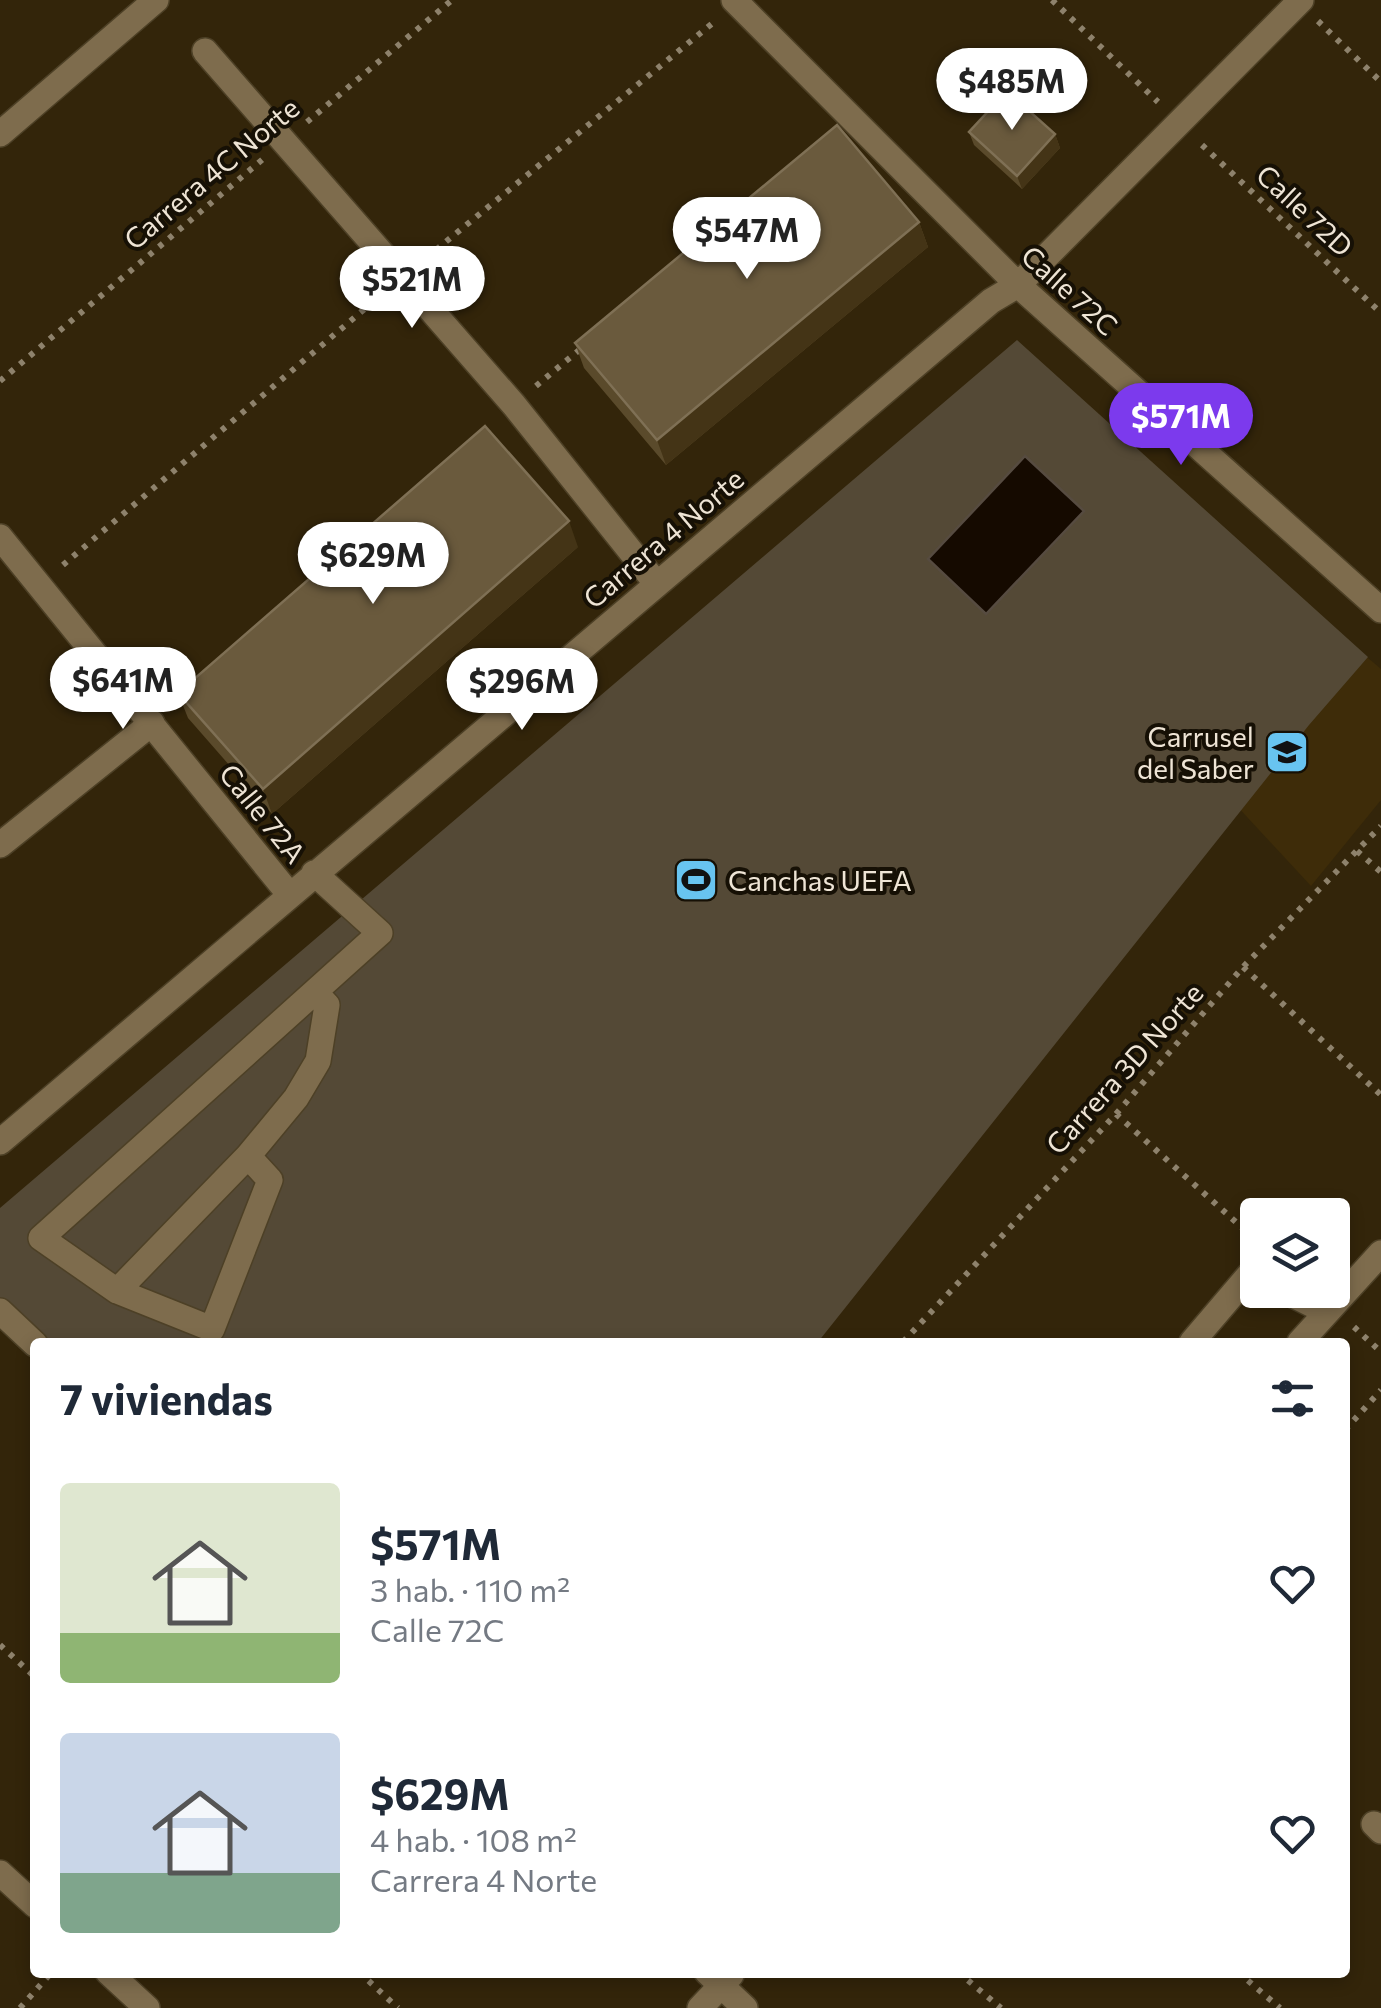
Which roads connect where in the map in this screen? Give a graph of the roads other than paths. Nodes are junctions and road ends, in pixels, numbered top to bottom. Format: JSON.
{"nodes":[{"id":1,"x":156,"y":0,"type":"edge"},
{"id":2,"x":734,"y":0,"type":"edge"},
{"id":3,"x":1309,"y":10,"type":"edge"},
{"id":4,"x":205,"y":51,"type":"dead end"},
{"id":5,"x":0,"y":134,"type":"edge"},
{"id":6,"x":1018,"y":285,"type":"junction"},
{"id":7,"x":0,"y":537,"type":"edge"},
{"id":8,"x":656,"y":583,"type":"junction"},
{"id":9,"x":1381,"y":610,"type":"edge"},
{"id":10,"x":152,"y":723,"type":"junction"},
{"id":11,"x":0,"y":845,"type":"edge"},
{"id":12,"x":314,"y":874,"type":"junction"},
{"id":13,"x":290,"y":894,"type":"junction"},
{"id":14,"x":315,"y":992,"type":"junction"},
{"id":15,"x":0,"y":1142,"type":"edge"},
{"id":16,"x":248,"y":1156,"type":"junction"},
{"id":17,"x":1381,"y":1253,"type":"edge"},
{"id":18,"x":1240,"y":1286,"type":"edge"},
{"id":19,"x":117,"y":1291,"type":"junction"},
{"id":20,"x":1319,"y":1308,"type":"edge"},
{"id":21,"x":0,"y":1311,"type":"edge"},
{"id":22,"x":1327,"y":1312,"type":"junction"},
{"id":23,"x":1195,"y":1338,"type":"edge"},
{"id":24,"x":1304,"y":1338,"type":"edge"},
{"id":25,"x":30,"y":1339,"type":"edge"},
{"id":26,"x":0,"y":1873,"type":"edge"},
{"id":27,"x":30,"y":1900,"type":"edge"},
{"id":28,"x":115,"y":1978,"type":"edge"},
{"id":29,"x":719,"y":1978,"type":"edge"},
{"id":30,"x":721,"y":1978,"type":"edge"},
{"id":31,"x":148,"y":2008,"type":"edge"},
{"id":32,"x":700,"y":2008,"type":"edge"},
{"id":33,"x":745,"y":2008,"type":"edge"}],
"edges":[{"from":1,"to":5,"type":"street"},
{"from":2,"to":6,"type":"street","name":"Calle 72C"},
{"from":3,"to":6,"type":"street","name":"Carrera 4 Norte"},
{"from":4,"to":8,"type":"street"},
{"from":6,"to":8,"type":"street","name":"Carrera 4 Norte"},
{"from":6,"to":9,"type":"street","name":"Calle 72C"},
{"from":7,"to":10,"type":"street","name":"Calle 72A"},
{"from":8,"to":12,"type":"street","name":"Carrera 4 Norte"},
{"from":10,"to":11,"type":"street"},
{"from":10,"to":13,"type":"street","name":"Calle 72A"},
{"from":12,"to":13,"type":"street","name":"Carrera 4 Norte"},
{"from":12,"to":14,"type":"street"},
{"from":13,"to":15,"type":"street","name":"Carrera 4 Norte"},
{"from":14,"to":16,"type":"street"},
{"from":14,"to":19,"type":"street"},
{"from":16,"to":19,"type":"street"},
{"from":16,"to":19,"type":"street"},
{"from":17,"to":22,"type":"street"},
{"from":18,"to":23,"type":"street"},
{"from":20,"to":22,"type":"street"},
{"from":21,"to":25,"type":"street"},
{"from":22,"to":24,"type":"street"},
{"from":26,"to":27,"type":"street"},
{"from":28,"to":31,"type":"street"},
{"from":29,"to":32,"type":"street"},
{"from":30,"to":33,"type":"street"}]}
